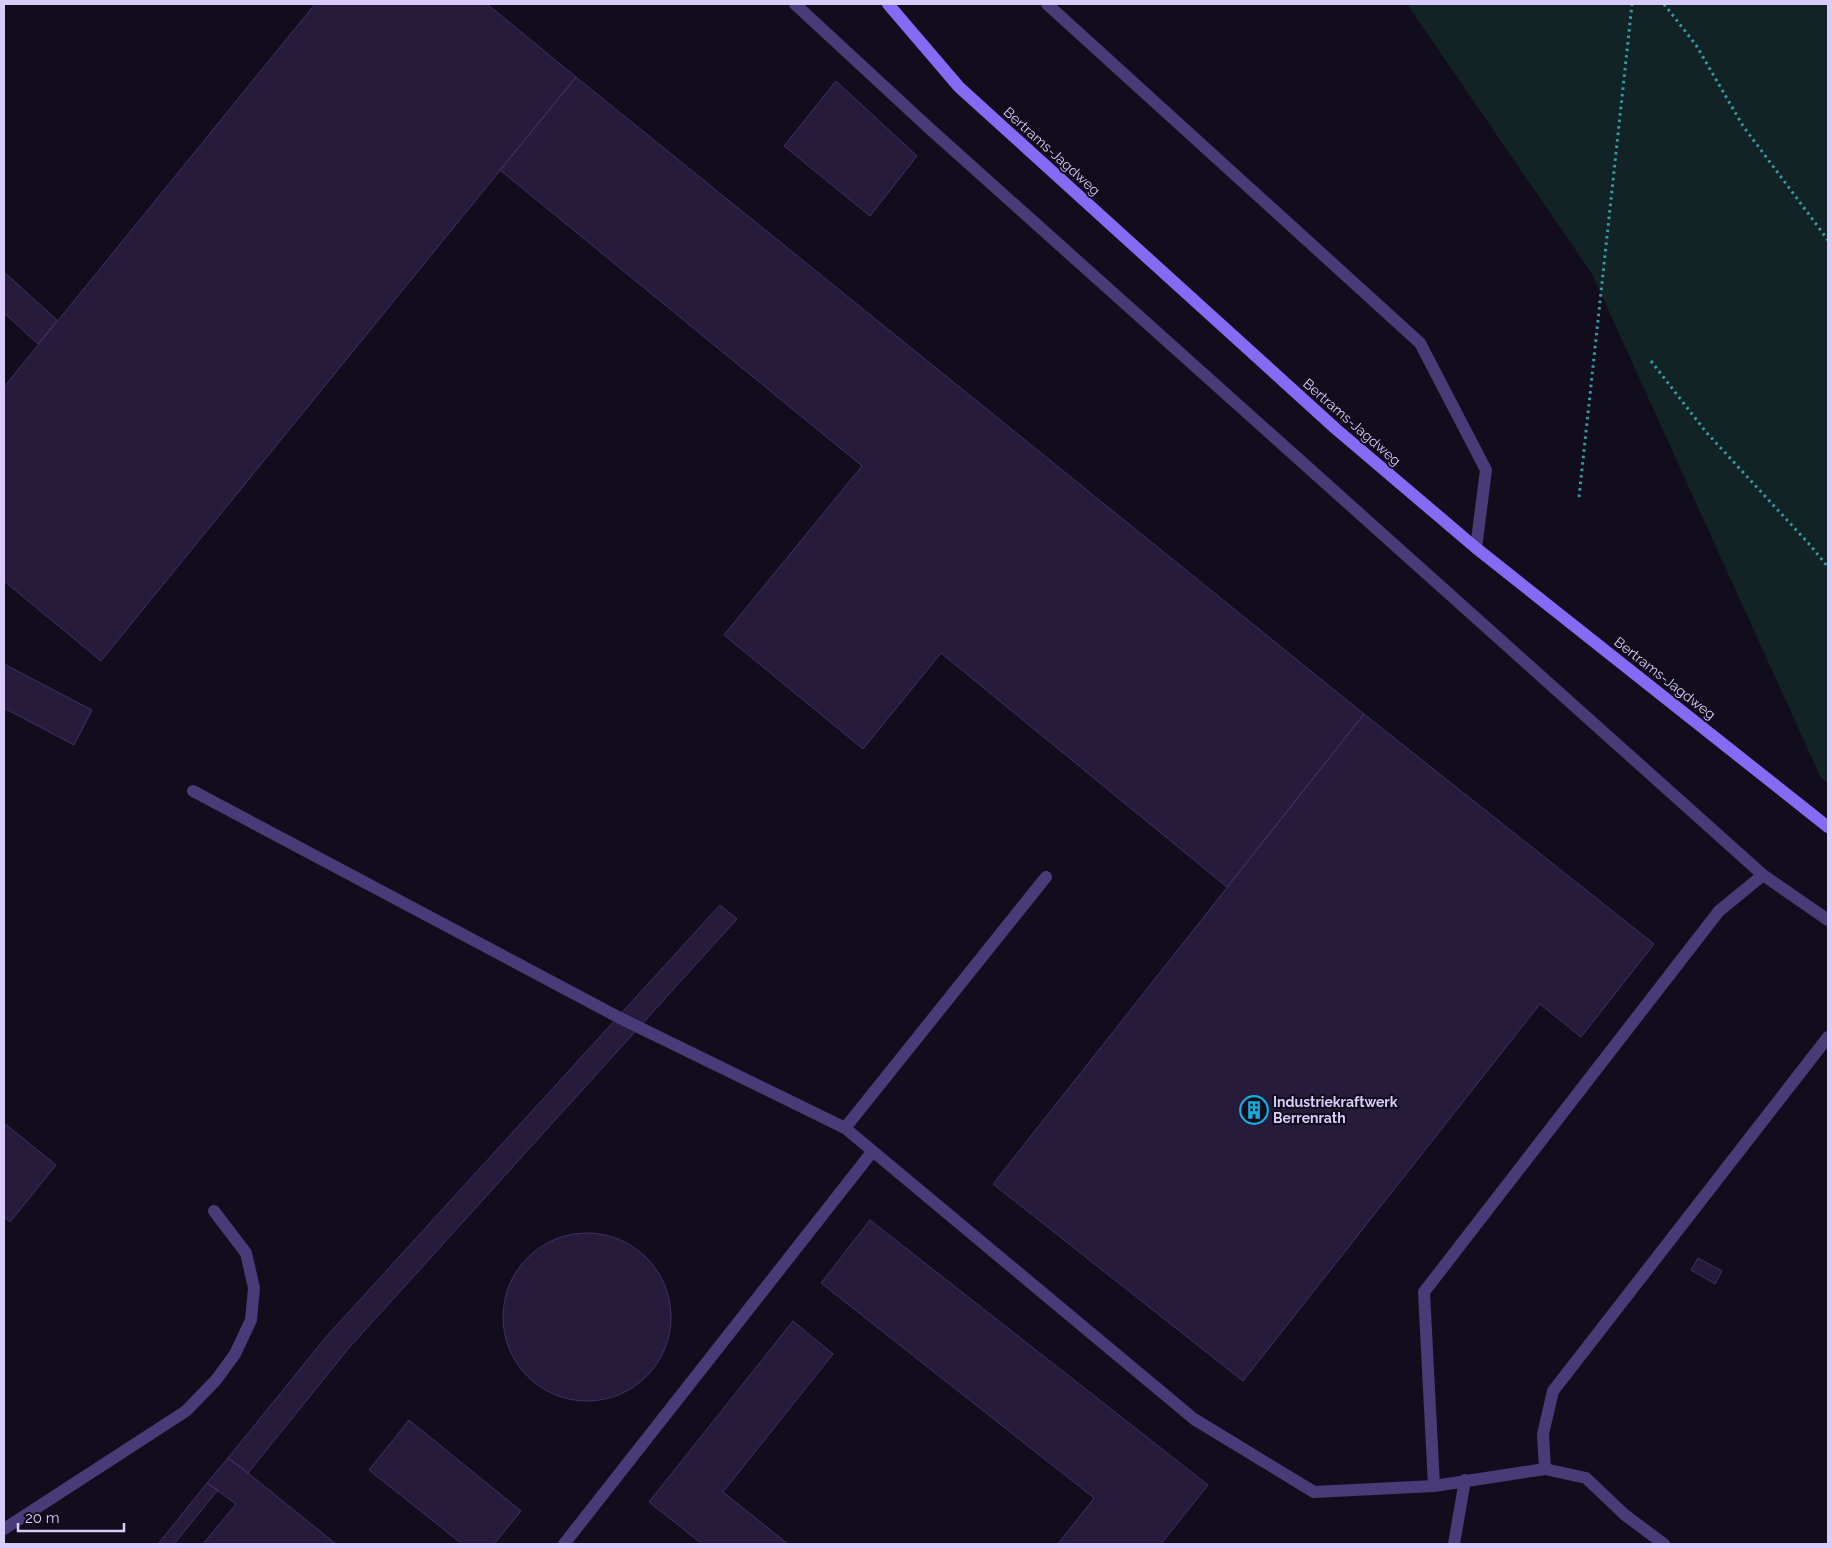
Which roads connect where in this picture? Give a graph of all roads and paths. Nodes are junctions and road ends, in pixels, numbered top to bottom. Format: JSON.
{"nodes":[{"id":1,"x":795,"y":4,"type":"edge"},
{"id":2,"x":888,"y":4,"type":"edge"},
{"id":3,"x":1047,"y":4,"type":"edge"},
{"id":4,"x":1632,"y":4,"type":"edge"},
{"id":5,"x":1664,"y":4,"type":"edge"},
{"id":6,"x":1828,"y":240,"type":"edge"},
{"id":7,"x":1651,"y":361,"type":"dead end"},
{"id":8,"x":1579,"y":497,"type":"dead end"},
{"id":9,"x":1476,"y":548,"type":"junction"},
{"id":10,"x":1828,"y":567,"type":"edge"},
{"id":11,"x":194,"y":791,"type":"dead end"},
{"id":12,"x":1828,"y":827,"type":"edge"},
{"id":13,"x":1763,"y":875,"type":"junction"},
{"id":14,"x":1046,"y":877,"type":"dead end"},
{"id":15,"x":1828,"y":920,"type":"edge"},
{"id":16,"x":1828,"y":1037,"type":"edge"},
{"id":17,"x":845,"y":1128,"type":"junction"},
{"id":18,"x":872,"y":1152,"type":"junction"},
{"id":19,"x":214,"y":1211,"type":"dead end"},
{"id":20,"x":1545,"y":1469,"type":"junction"},
{"id":21,"x":1466,"y":1480,"type":"junction"},
{"id":22,"x":1434,"y":1486,"type":"junction"},
{"id":23,"x":4,"y":1529,"type":"edge"},
{"id":24,"x":564,"y":1544,"type":"edge"},
{"id":25,"x":1454,"y":1544,"type":"edge"},
{"id":26,"x":1664,"y":1544,"type":"edge"}],
"edges":[{"from":1,"to":13,"type":"street"},
{"from":2,"to":9,"type":"main road","name":"Bertrams-Jagdweg"},
{"from":3,"to":9,"type":"street"},
{"from":4,"to":8,"type":"path"},
{"from":5,"to":6,"type":"path"},
{"from":7,"to":10,"type":"path"},
{"from":9,"to":12,"type":"main road","name":"Bertrams-Jagdweg"},
{"from":11,"to":17,"type":"street"},
{"from":13,"to":15,"type":"street"},
{"from":13,"to":22,"type":"street"},
{"from":14,"to":17,"type":"street"},
{"from":16,"to":20,"type":"street"},
{"from":17,"to":18,"type":"street"},
{"from":18,"to":22,"type":"street"},
{"from":18,"to":24,"type":"street"},
{"from":19,"to":23,"type":"street"},
{"from":20,"to":21,"type":"street"},
{"from":20,"to":26,"type":"street"},
{"from":21,"to":22,"type":"street"},
{"from":21,"to":25,"type":"street"}]}
